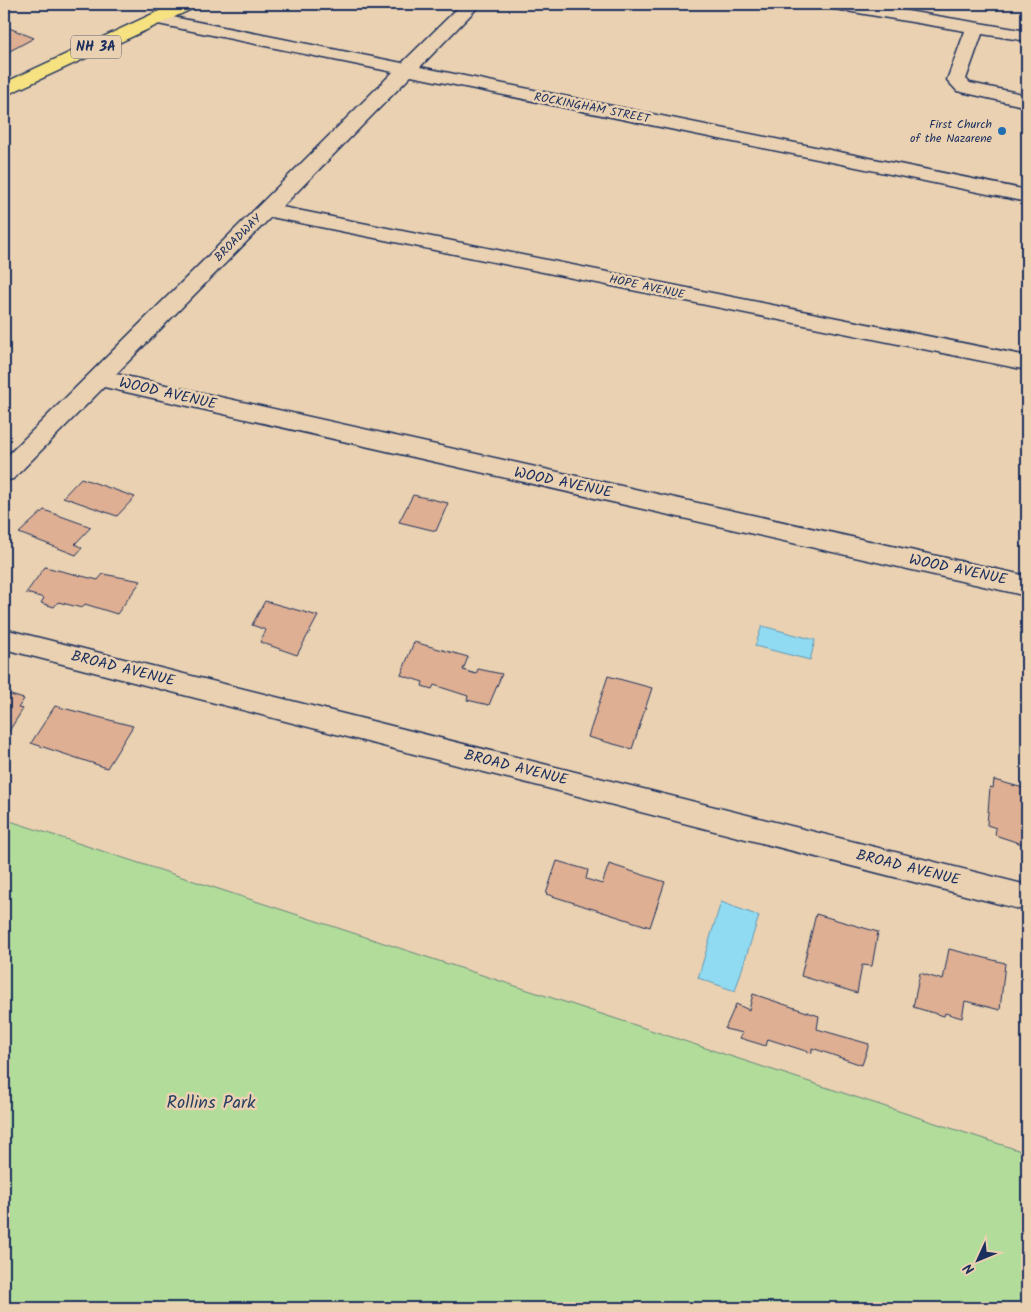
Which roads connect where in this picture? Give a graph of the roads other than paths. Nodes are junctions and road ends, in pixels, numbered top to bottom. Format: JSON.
{"nodes":[{"id":1,"x":188,"y":4,"type":"edge"},
{"id":2,"x":472,"y":4,"type":"edge"},
{"id":3,"x":836,"y":4,"type":"edge"},
{"id":4,"x":158,"y":19,"type":"junction"},
{"id":5,"x":975,"y":27,"type":"junction"},
{"id":6,"x":1027,"y":36,"type":"edge"},
{"id":7,"x":405,"y":70,"type":"junction"},
{"id":8,"x":4,"y":90,"type":"edge"},
{"id":9,"x":1027,"y":101,"type":"edge"},
{"id":10,"x":1027,"y":175,"type":"edge"},
{"id":11,"x":1024,"y":195,"type":"edge"},
{"id":12,"x":266,"y":210,"type":"junction"},
{"id":13,"x":1027,"y":363,"type":"edge"},
{"id":14,"x":99,"y":378,"type":"junction"},
{"id":15,"x":4,"y":473,"type":"edge"},
{"id":16,"x":1027,"y":586,"type":"edge"},
{"id":17,"x":4,"y":639,"type":"edge"},
{"id":18,"x":1027,"y":898,"type":"edge"}],
"edges":[{"from":1,"to":4,"type":"main road","number":"NH 3A"},
{"from":2,"to":7,"type":"street","name":"BROADWAY"},
{"from":3,"to":5,"type":"street"},
{"from":4,"to":7,"type":"street","name":"ROCKINGHAM STREET"},
{"from":4,"to":8,"type":"main road","number":"NH 3A"},
{"from":5,"to":6,"type":"street"},
{"from":5,"to":9,"type":"street"},
{"from":7,"to":11,"type":"street","name":"ROCKINGHAM STREET"},
{"from":7,"to":12,"type":"street","name":"BROADWAY"},
{"from":10,"to":11,"type":"street"},
{"from":12,"to":13,"type":"street","name":"HOPE AVENUE"},
{"from":12,"to":14,"type":"street","name":"BROADWAY"},
{"from":14,"to":15,"type":"street","name":"BROADWAY"},
{"from":14,"to":16,"type":"street","name":"WOOD AVENUE"},
{"from":17,"to":18,"type":"street","name":"BROAD AVENUE"}]}
